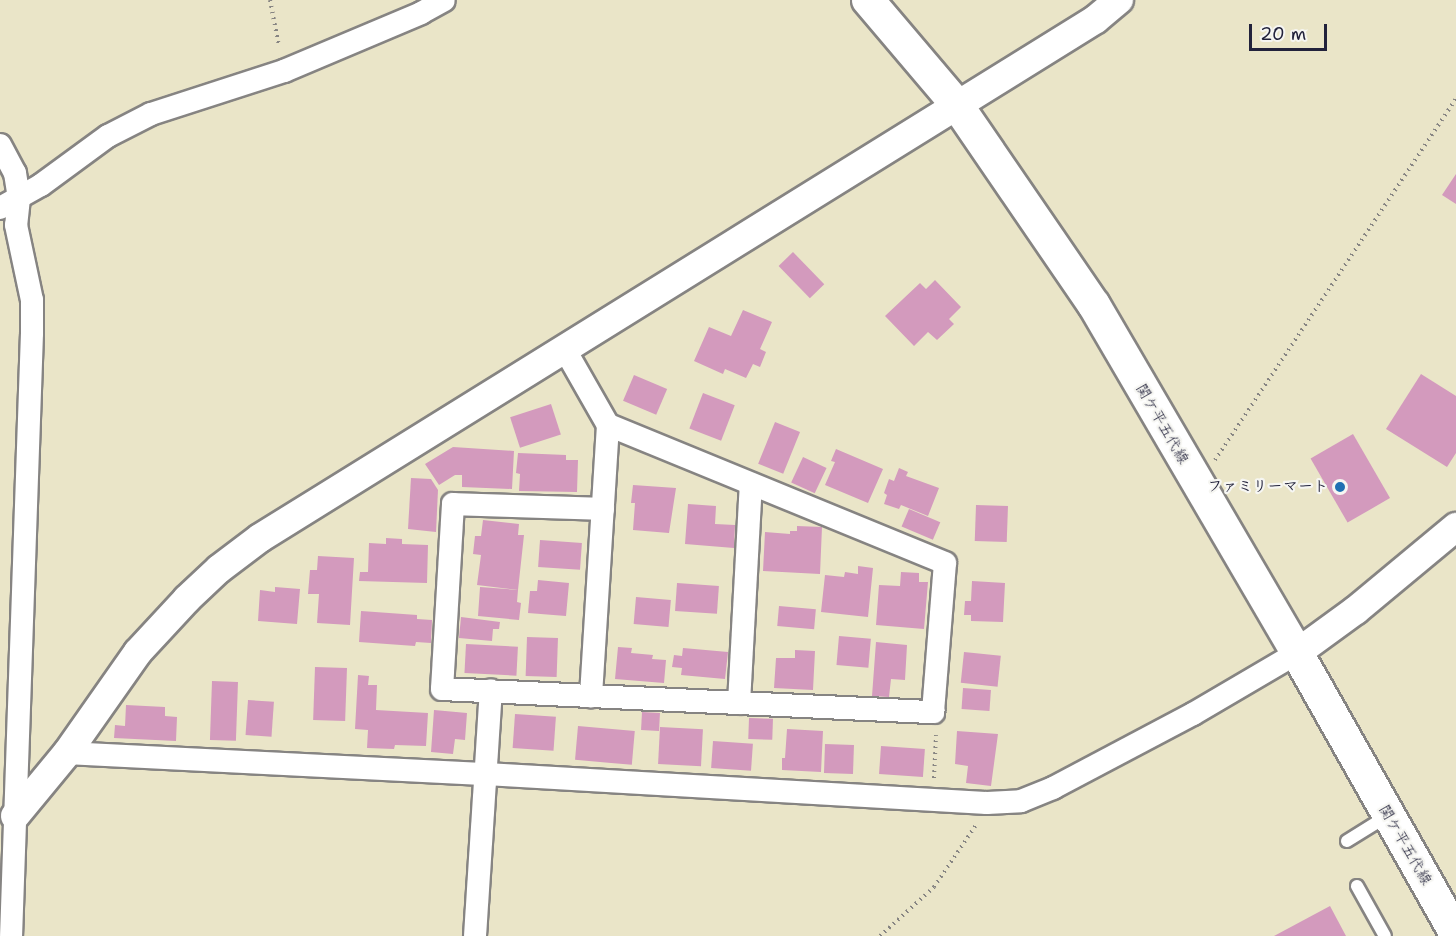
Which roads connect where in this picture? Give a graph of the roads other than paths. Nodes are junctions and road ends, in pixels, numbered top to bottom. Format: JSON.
{"nodes":[{"id":1,"x":444,"y":0,"type":"edge"},
{"id":2,"x":868,"y":0,"type":"edge"},
{"id":3,"x":1119,"y":0,"type":"edge"},
{"id":4,"x":957,"y":105,"type":"junction"},
{"id":5,"x":0,"y":145,"type":"edge"},
{"id":6,"x":10,"y":203,"type":"edge"},
{"id":7,"x":564,"y":348,"type":"junction"},
{"id":8,"x":608,"y":425,"type":"junction"},
{"id":9,"x":751,"y":484,"type":"junction"},
{"id":10,"x":603,"y":509,"type":"junction"},
{"id":11,"x":1456,"y":527,"type":"edge"},
{"id":12,"x":1297,"y":653,"type":"junction"},
{"id":13,"x":491,"y":691,"type":"junction"},
{"id":14,"x":591,"y":696,"type":"junction"},
{"id":15,"x":739,"y":703,"type":"junction"},
{"id":16,"x":67,"y":753,"type":"junction"},
{"id":17,"x":486,"y":774,"type":"junction"},
{"id":18,"x":1389,"y":815,"type":"junction"},
{"id":19,"x":15,"y":816,"type":"junction"},
{"id":20,"x":1347,"y":841,"type":"dead end"},
{"id":21,"x":1357,"y":886,"type":"dead end"},
{"id":22,"x":1456,"y":934,"type":"edge"},
{"id":23,"x":11,"y":936,"type":"edge"},
{"id":24,"x":475,"y":936,"type":"edge"},
{"id":25,"x":1385,"y":936,"type":"edge"}],
"edges":[{"from":1,"to":6,"type":"street"},
{"from":2,"to":4,"type":"main road","name":"関ケ平五代線"},
{"from":3,"to":4,"type":"street"},
{"from":4,"to":7,"type":"street"},
{"from":4,"to":12,"type":"main road","name":"関ケ平五代線"},
{"from":5,"to":6,"type":"street"},
{"from":6,"to":19,"type":"street"},
{"from":7,"to":8,"type":"street"},
{"from":7,"to":16,"type":"street"},
{"from":8,"to":9,"type":"street"},
{"from":8,"to":10,"type":"street"},
{"from":9,"to":15,"type":"street"},
{"from":9,"to":15,"type":"street"},
{"from":10,"to":13,"type":"street"},
{"from":10,"to":14,"type":"street"},
{"from":11,"to":12,"type":"street"},
{"from":12,"to":17,"type":"street"},
{"from":12,"to":18,"type":"main road","name":"関ケ平五代線"},
{"from":13,"to":14,"type":"street"},
{"from":13,"to":17,"type":"street"},
{"from":14,"to":15,"type":"street"},
{"from":16,"to":17,"type":"street"},
{"from":16,"to":19,"type":"street"},
{"from":17,"to":24,"type":"street"},
{"from":18,"to":20,"type":"lane"},
{"from":18,"to":22,"type":"main road","name":"関ケ平五代線"},
{"from":19,"to":23,"type":"street"},
{"from":21,"to":25,"type":"lane"}]}
